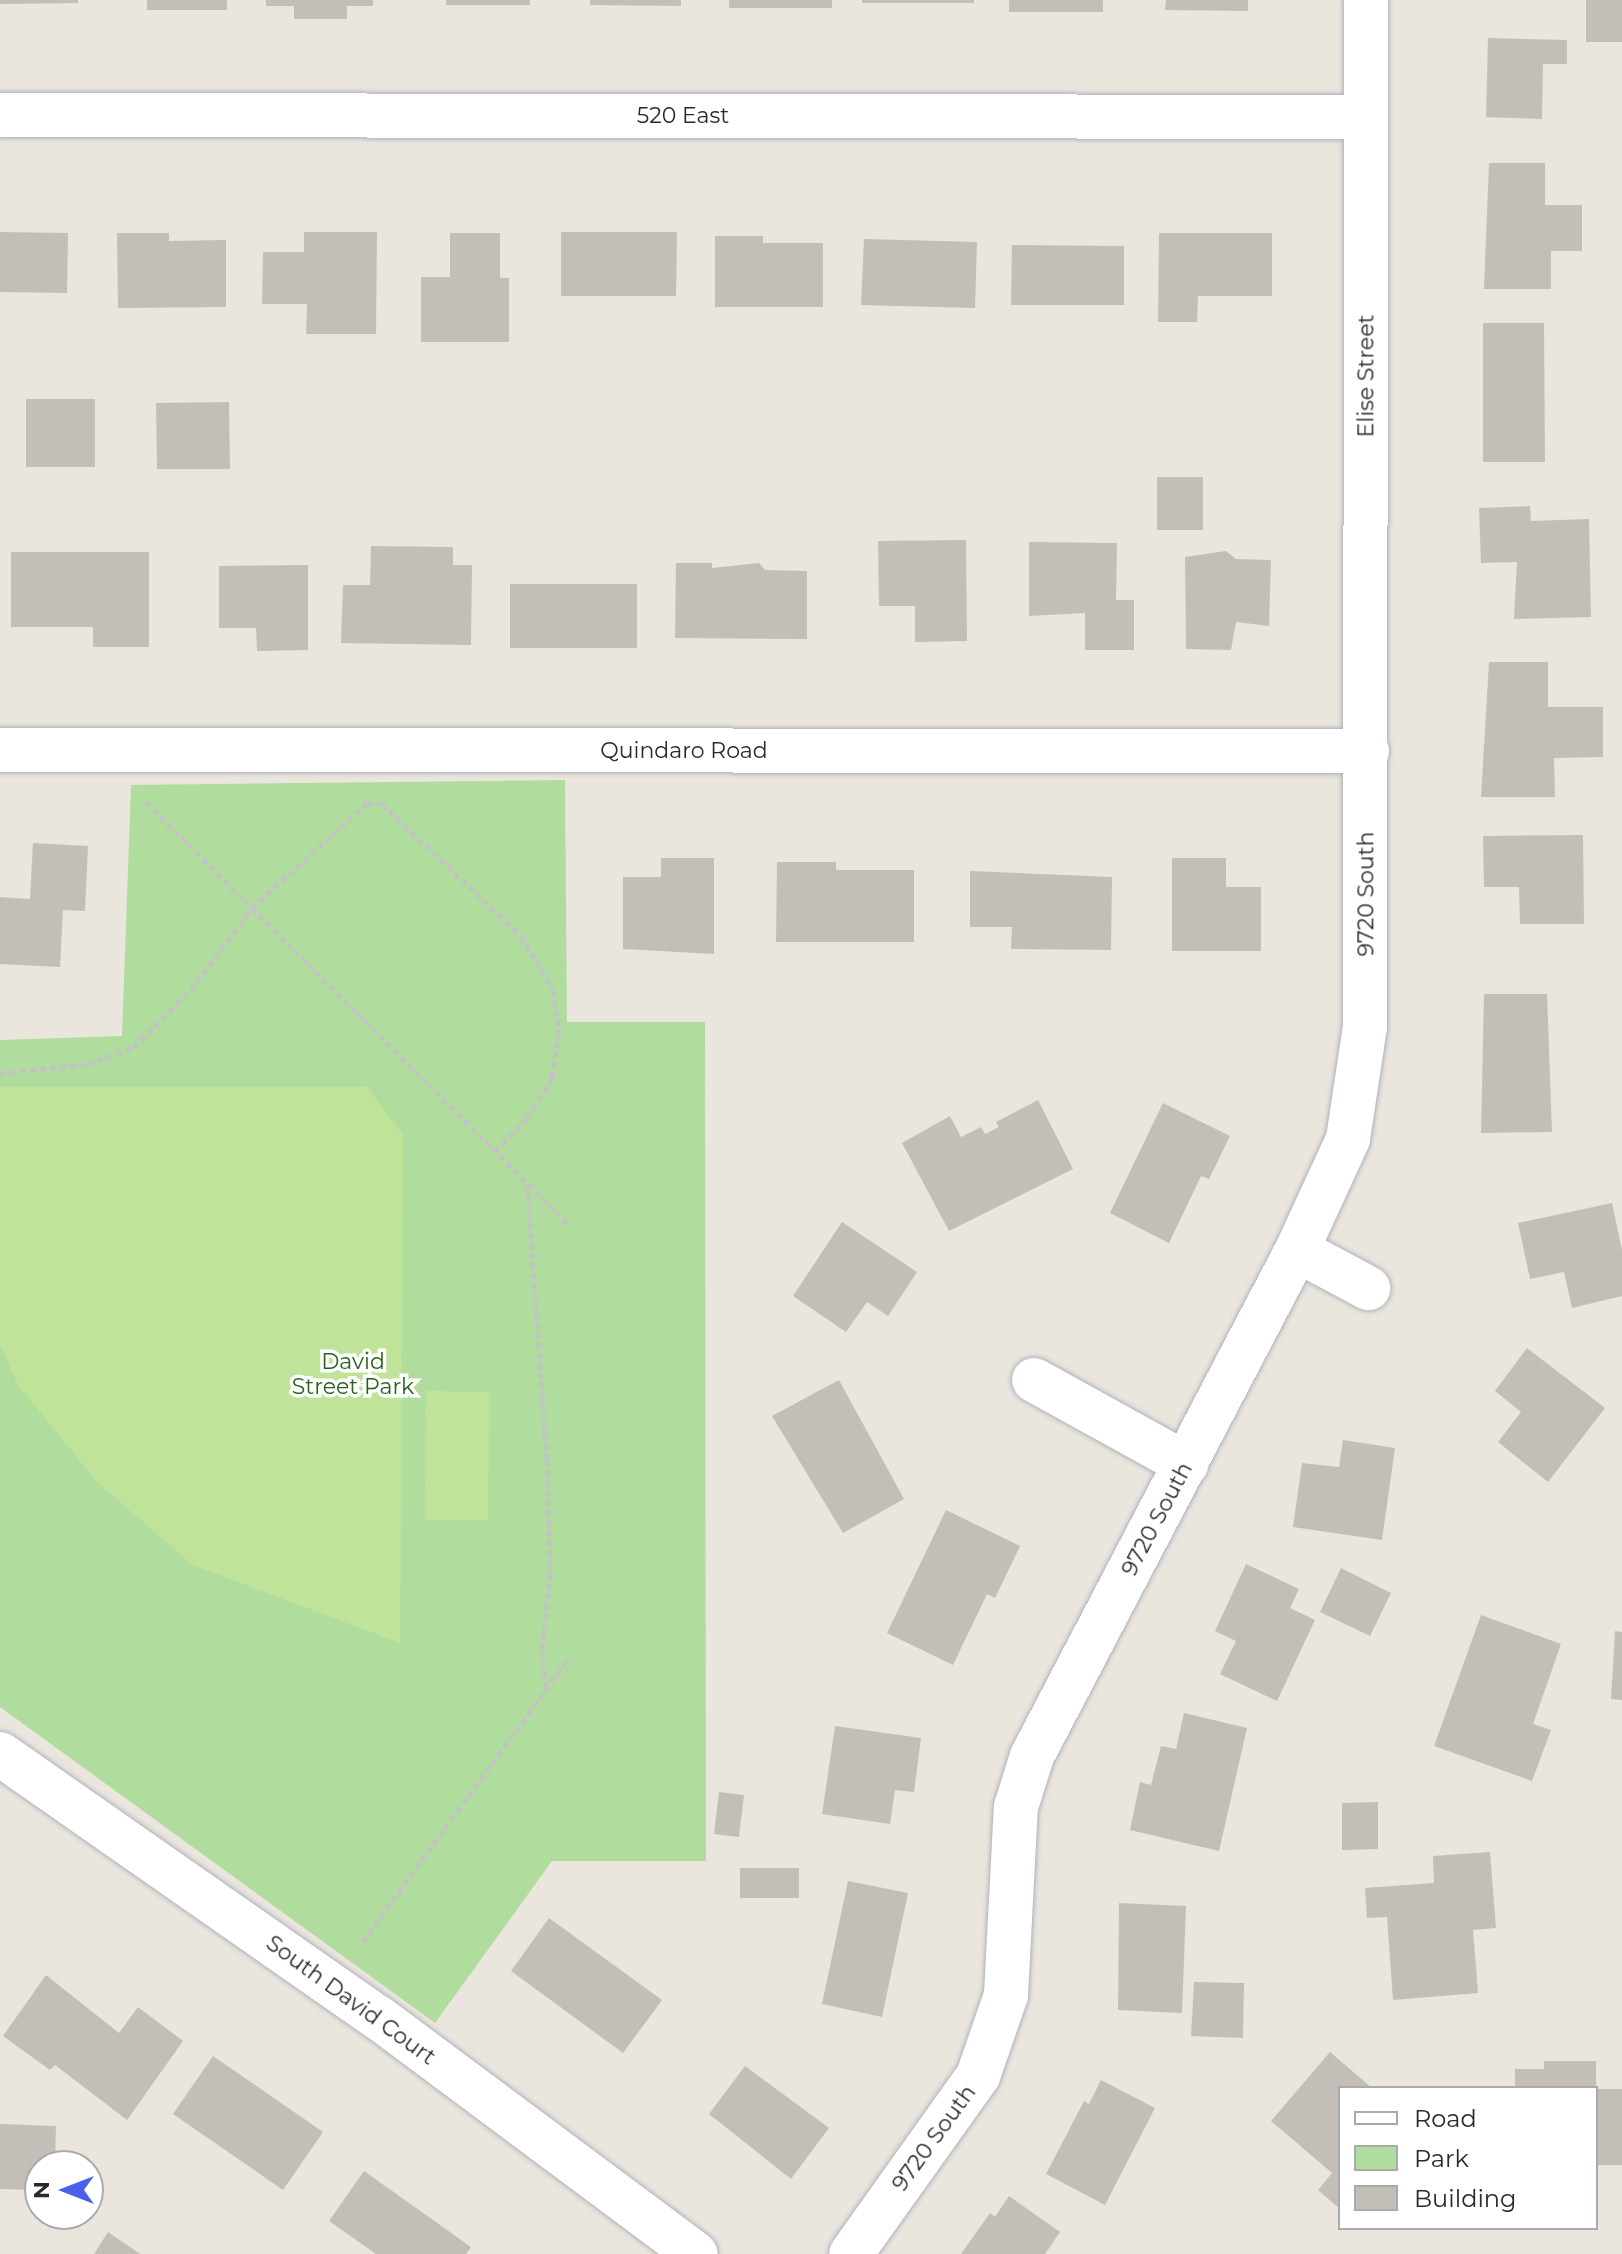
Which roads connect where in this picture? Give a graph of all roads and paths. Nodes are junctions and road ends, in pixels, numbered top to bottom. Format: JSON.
{"nodes":[{"id":1,"x":1366,"y":0,"type":"edge"},
{"id":2,"x":0,"y":115,"type":"edge"},
{"id":3,"x":1366,"y":117,"type":"junction"},
{"id":4,"x":0,"y":750,"type":"edge"},
{"id":5,"x":1367,"y":751,"type":"junction"},
{"id":6,"x":146,"y":802,"type":"dead end"},
{"id":7,"x":252,"y":908,"type":"junction"},
{"id":8,"x":0,"y":1073,"type":"edge"},
{"id":9,"x":495,"y":1151,"type":"junction"},
{"id":10,"x":527,"y":1183,"type":"junction"},
{"id":11,"x":569,"y":1225,"type":"dead end"},
{"id":12,"x":1297,"y":1250,"type":"junction"},
{"id":13,"x":1368,"y":1288,"type":"dead end"},
{"id":14,"x":1034,"y":1380,"type":"dead end"},
{"id":15,"x":1186,"y":1464,"type":"junction"},
{"id":16,"x":570,"y":1656,"type":"dead end"},
{"id":17,"x":546,"y":1689,"type":"junction"},
{"id":18,"x":0,"y":1754,"type":"edge"},
{"id":19,"x":363,"y":1941,"type":"dead end"},
{"id":20,"x":696,"y":2254,"type":"edge"},
{"id":21,"x":851,"y":2254,"type":"edge"}],
"edges":[{"from":1,"to":3,"type":"street","name":"Elise Street"},
{"from":2,"to":3,"type":"street","name":"520 East"},
{"from":3,"to":5,"type":"street","name":"Elise Street"},
{"from":4,"to":5,"type":"street","name":"Quindaro Road"},
{"from":5,"to":12,"type":"street","name":"9720 South"},
{"from":6,"to":7,"type":"path"},
{"from":7,"to":8,"type":"path"},
{"from":7,"to":9,"type":"path"},
{"from":7,"to":9,"type":"path"},
{"from":9,"to":10,"type":"path"},
{"from":10,"to":11,"type":"path"},
{"from":10,"to":17,"type":"path"},
{"from":12,"to":13,"type":"street"},
{"from":12,"to":15,"type":"street","name":"9720 South"},
{"from":14,"to":15,"type":"street"},
{"from":15,"to":21,"type":"street","name":"9720 South"},
{"from":16,"to":17,"type":"path"},
{"from":17,"to":19,"type":"path"},
{"from":18,"to":20,"type":"street","name":"South David Court"}]}
